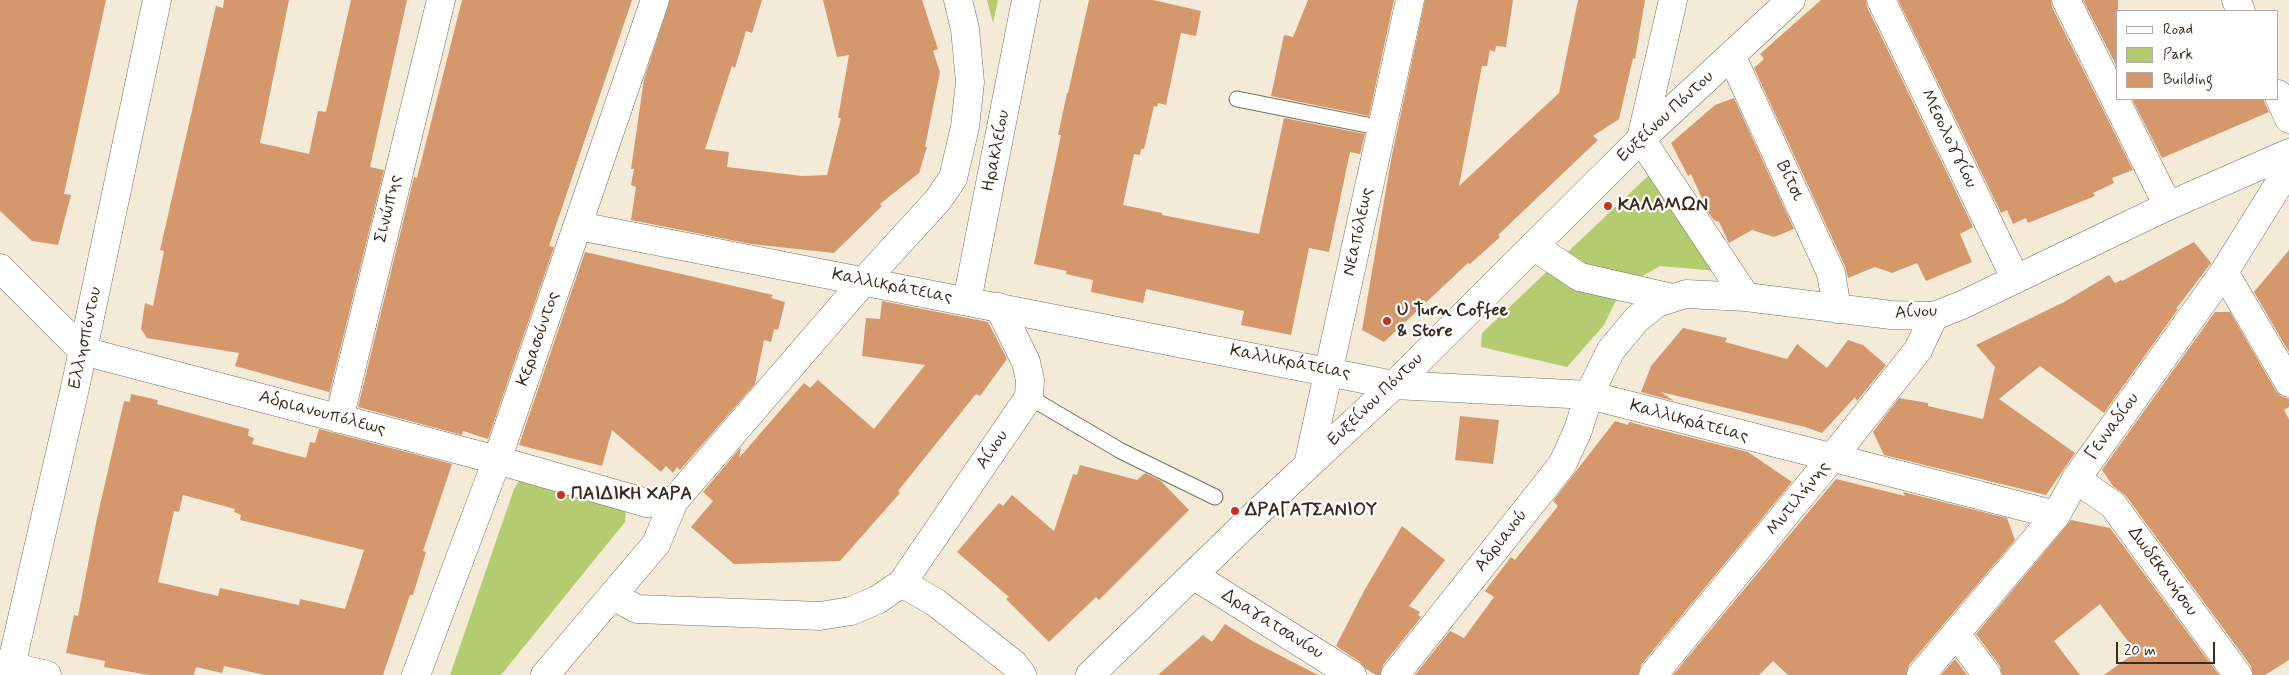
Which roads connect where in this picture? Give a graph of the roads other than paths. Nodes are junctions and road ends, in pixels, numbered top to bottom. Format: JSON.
{"nodes":[{"id":1,"x":157,"y":0,"type":"edge"},
{"id":2,"x":441,"y":0,"type":"edge"},
{"id":3,"x":655,"y":0,"type":"edge"},
{"id":4,"x":958,"y":0,"type":"edge"},
{"id":5,"x":1026,"y":0,"type":"edge"},
{"id":6,"x":1410,"y":0,"type":"edge"},
{"id":7,"x":1673,"y":0,"type":"edge"},
{"id":8,"x":1791,"y":0,"type":"edge"},
{"id":9,"x":1881,"y":0,"type":"edge"},
{"id":10,"x":2066,"y":0,"type":"edge"},
{"id":11,"x":1732,"y":57,"type":"junction"},
{"id":12,"x":2279,"y":96,"type":"edge"},
{"id":13,"x":1237,"y":99,"type":"dead end"},
{"id":14,"x":2289,"y":119,"type":"edge"},
{"id":15,"x":1382,"y":128,"type":"junction"},
{"id":16,"x":1641,"y":138,"type":"junction"},
{"id":17,"x":2289,"y":154,"type":"edge"},
{"id":18,"x":2289,"y":168,"type":"edge"},
{"id":19,"x":2168,"y":206,"type":"junction"},
{"id":20,"x":579,"y":226,"type":"junction"},
{"id":21,"x":1533,"y":246,"type":"junction"},
{"id":22,"x":0,"y":268,"type":"edge"},
{"id":23,"x":2224,"y":272,"type":"junction"},
{"id":24,"x":2014,"y":278,"type":"junction"},
{"id":25,"x":864,"y":281,"type":"junction"},
{"id":26,"x":1746,"y":296,"type":"junction"},
{"id":27,"x":1672,"y":298,"type":"junction"},
{"id":28,"x":967,"y":301,"type":"junction"},
{"id":29,"x":1000,"y":307,"type":"junction"},
{"id":30,"x":1838,"y":309,"type":"junction"},
{"id":31,"x":1934,"y":316,"type":"junction"},
{"id":32,"x":83,"y":351,"type":"junction"},
{"id":33,"x":1329,"y":371,"type":"junction"},
{"id":34,"x":2289,"y":383,"type":"edge"},
{"id":35,"x":1394,"y":384,"type":"junction"},
{"id":36,"x":1029,"y":396,"type":"junction"},
{"id":37,"x":1589,"y":396,"type":"junction"},
{"id":38,"x":339,"y":419,"type":"junction"},
{"id":39,"x":1831,"y":459,"type":"junction"},
{"id":40,"x":497,"y":460,"type":"junction"},
{"id":41,"x":1308,"y":465,"type":"junction"},
{"id":42,"x":2076,"y":478,"type":"junction"},
{"id":43,"x":1216,"y":496,"type":"dead end"},
{"id":44,"x":674,"y":501,"type":"junction"},
{"id":45,"x":2056,"y":515,"type":"junction"},
{"id":46,"x":1193,"y":575,"type":"junction"},
{"id":47,"x":902,"y":584,"type":"junction"},
{"id":48,"x":613,"y":596,"type":"junction"},
{"id":49,"x":1957,"y":635,"type":"junction"},
{"id":50,"x":6,"y":669,"type":"edge"},
{"id":51,"x":554,"y":672,"type":"edge"},
{"id":52,"x":48,"y":675,"type":"edge"},
{"id":53,"x":416,"y":675,"type":"edge"},
{"id":54,"x":1022,"y":675,"type":"edge"},
{"id":55,"x":1090,"y":675,"type":"edge"},
{"id":56,"x":1352,"y":675,"type":"edge"},
{"id":57,"x":1395,"y":675,"type":"edge"},
{"id":58,"x":1653,"y":675,"type":"edge"},
{"id":59,"x":1921,"y":675,"type":"edge"},
{"id":60,"x":1987,"y":675,"type":"edge"},
{"id":61,"x":2238,"y":675,"type":"edge"}],
"edges":[{"from":1,"to":32,"type":"street","name":"Ελλησπόντου"},
{"from":2,"to":38,"type":"street","name":"Σινώπης"},
{"from":3,"to":20,"type":"street","name":"Κερασούντος"},
{"from":4,"to":25,"type":"street"},
{"from":5,"to":28,"type":"street","name":"Ηρακλείου"},
{"from":6,"to":15,"type":"street","name":"Νεαπόλεως"},
{"from":7,"to":16,"type":"street"},
{"from":8,"to":11,"type":"street","name":"Ευξείνου Πόντου"},
{"from":9,"to":24,"type":"street","name":"Μεσολογγίου"},
{"from":10,"to":19,"type":"street"},
{"from":11,"to":16,"type":"street","name":"Ευξείνου Πόντου"},
{"from":11,"to":30,"type":"street","name":"Βίτσι"},
{"from":12,"to":14,"type":"street"},
{"from":13,"to":15,"type":"lane"},
{"from":15,"to":33,"type":"street","name":"Νεαπόλεως"},
{"from":16,"to":21,"type":"street","name":"Ευξείνου Πόντου"},
{"from":16,"to":26,"type":"street"},
{"from":17,"to":19,"type":"street","name":"Αίνου"},
{"from":18,"to":23,"type":"street","name":"Γενναδίου"},
{"from":19,"to":24,"type":"street","name":"Αίνου"},
{"from":20,"to":25,"type":"street","name":"Καλλικράτειας"},
{"from":20,"to":40,"type":"street","name":"Κερασούντος"},
{"from":21,"to":27,"type":"street"},
{"from":21,"to":35,"type":"street","name":"Ευξείνου Πόντου"},
{"from":22,"to":32,"type":"street"},
{"from":23,"to":34,"type":"street"},
{"from":23,"to":42,"type":"street","name":"Γενναδίου"},
{"from":24,"to":31,"type":"street","name":"Αίνου"},
{"from":25,"to":28,"type":"street","name":"Καλλικράτειας"},
{"from":25,"to":44,"type":"street"},
{"from":26,"to":27,"type":"street","name":"Αίνου"},
{"from":26,"to":30,"type":"street","name":"Αίνου"},
{"from":27,"to":37,"type":"street","name":"Αίνου"},
{"from":28,"to":29,"type":"street","name":"Καλλικράτειας"},
{"from":29,"to":33,"type":"street","name":"Καλλικράτειας"},
{"from":29,"to":36,"type":"street"},
{"from":30,"to":31,"type":"street","name":"Αίνου"},
{"from":31,"to":39,"type":"street","name":"Μυτιλήνης"},
{"from":32,"to":38,"type":"street","name":"Αδριανουπόλεως"},
{"from":32,"to":50,"type":"street","name":"Ελλησπόντου"},
{"from":33,"to":35,"type":"street","name":"Καλλικράτειας"},
{"from":33,"to":41,"type":"street","name":"Νεαπόλεως"},
{"from":35,"to":37,"type":"street","name":"Καλλικράτειας"},
{"from":35,"to":41,"type":"street","name":"Ευξείνου Πόντου"},
{"from":36,"to":43,"type":"lane"},
{"from":36,"to":47,"type":"street","name":"Αίνου"},
{"from":37,"to":39,"type":"street","name":"Καλλικράτειας"},
{"from":37,"to":57,"type":"street","name":"Αδριανού"},
{"from":38,"to":40,"type":"street","name":"Αδριανουπόλεως"},
{"from":39,"to":45,"type":"street","name":"Καλλικράτειας"},
{"from":39,"to":58,"type":"street","name":"Μυτιλήνης"},
{"from":40,"to":44,"type":"street","name":"Αδριανουπόλεως"},
{"from":40,"to":53,"type":"street","name":"Κερασούντος"},
{"from":41,"to":46,"type":"street","name":"Ευξείνου Πόντου"},
{"from":42,"to":45,"type":"street","name":"Γενναδίου"},
{"from":42,"to":61,"type":"street","name":"Δωδεκανήσου"},
{"from":44,"to":48,"type":"street"},
{"from":45,"to":49,"type":"street","name":"Γενναδίου"},
{"from":46,"to":55,"type":"street","name":"Ευξείνου Πόντου"},
{"from":46,"to":56,"type":"street","name":"Δραγατσανίου"},
{"from":47,"to":48,"type":"street"},
{"from":47,"to":54,"type":"street"},
{"from":48,"to":51,"type":"street"},
{"from":49,"to":59,"type":"street","name":"Γενναδίου"},
{"from":49,"to":60,"type":"street"},
{"from":50,"to":52,"type":"street"}]}
